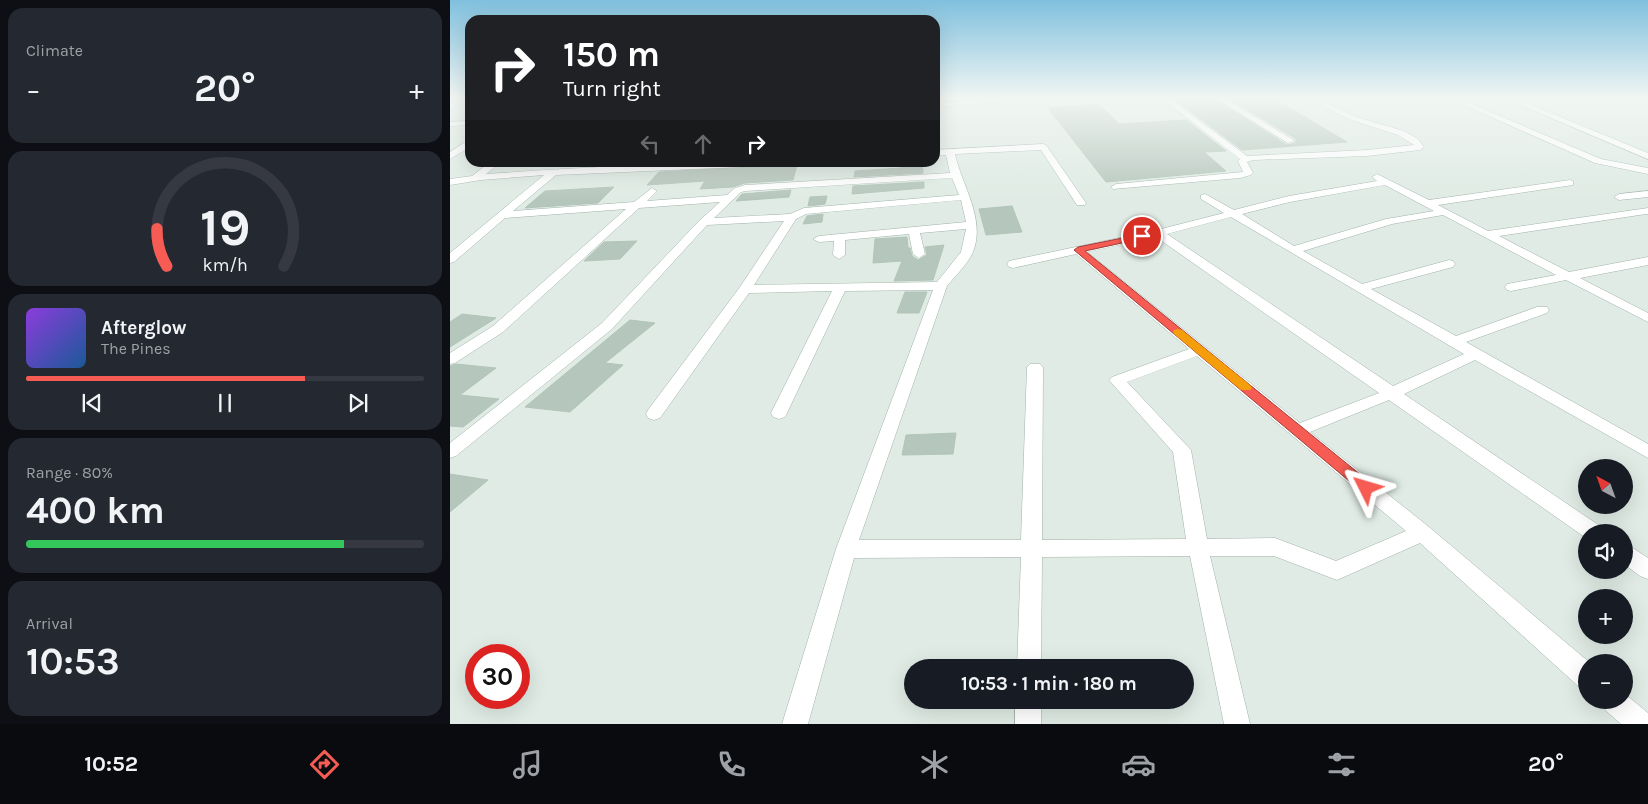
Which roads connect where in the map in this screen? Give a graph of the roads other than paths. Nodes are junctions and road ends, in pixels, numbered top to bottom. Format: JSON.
{"nodes":[{"id":1,"x":1209,"y":132,"type":"edge"},
{"id":2,"x":1275,"y":132,"type":"edge"},
{"id":3,"x":1392,"y":132,"type":"edge"},
{"id":4,"x":1529,"y":132,"type":"edge"},
{"id":5,"x":1590,"y":132,"type":"edge"},
{"id":6,"x":1291,"y":141,"type":"dead end"},
{"id":7,"x":465,"y":146,"type":"edge"},
{"id":8,"x":950,"y":152,"type":"junction"},
{"id":9,"x":940,"y":153,"type":"edge"},
{"id":10,"x":450,"y":156,"type":"edge"},
{"id":11,"x":1648,"y":156,"type":"edge"},
{"id":12,"x":1244,"y":158,"type":"junction"},
{"id":13,"x":490,"y":167,"type":"edge"},
{"id":14,"x":560,"y":167,"type":"edge"},
{"id":15,"x":632,"y":167,"type":"edge"},
{"id":16,"x":689,"y":167,"type":"edge"},
{"id":17,"x":1645,"y":168,"type":"edge"},
{"id":18,"x":629,"y":170,"type":"junction"},
{"id":19,"x":554,"y":172,"type":"junction"},
{"id":20,"x":955,"y":175,"type":"junction"},
{"id":21,"x":1373,"y":175,"type":"dead end"},
{"id":22,"x":474,"y":179,"type":"junction"},
{"id":23,"x":450,"y":182,"type":"edge"},
{"id":24,"x":1386,"y":182,"type":"junction"},
{"id":25,"x":1570,"y":183,"type":"dead end"},
{"id":26,"x":1116,"y":187,"type":"dead end"},
{"id":27,"x":450,"y":190,"type":"edge"},
{"id":28,"x":652,"y":191,"type":"dead end"},
{"id":29,"x":1648,"y":194,"type":"edge"},
{"id":30,"x":965,"y":197,"type":"junction"},
{"id":31,"x":1204,"y":197,"type":"dead end"},
{"id":32,"x":1619,"y":197,"type":"dead end"},
{"id":33,"x":730,"y":198,"type":"junction"},
{"id":34,"x":1081,"y":203,"type":"dead end"},
{"id":35,"x":1428,"y":203,"type":"junction"},
{"id":36,"x":637,"y":205,"type":"junction"},
{"id":37,"x":1646,"y":211,"type":"dead end"},
{"id":38,"x":1444,"y":212,"type":"junction"},
{"id":39,"x":1232,"y":214,"type":"junction"},
{"id":40,"x":503,"y":215,"type":"junction"},
{"id":41,"x":792,"y":217,"type":"junction"},
{"id":42,"x":704,"y":222,"type":"junction"},
{"id":43,"x":972,"y":225,"type":"junction"},
{"id":44,"x":914,"y":231,"type":"junction"},
{"id":45,"x":1158,"y":233,"type":"junction"},
{"id":46,"x":1488,"y":234,"type":"junction"},
{"id":47,"x":840,"y":237,"type":"junction"},
{"id":48,"x":819,"y":239,"type":"dead end"},
{"id":49,"x":456,"y":250,"type":"edge"},
{"id":50,"x":1078,"y":250,"type":"junction"},
{"id":51,"x":1292,"y":250,"type":"junction"},
{"id":52,"x":919,"y":254,"type":"dead end"},
{"id":53,"x":839,"y":255,"type":"dead end"},
{"id":54,"x":450,"y":259,"type":"edge"},
{"id":55,"x":1648,"y":261,"type":"edge"},
{"id":56,"x":1013,"y":264,"type":"dead end"},
{"id":57,"x":1449,"y":264,"type":"dead end"},
{"id":58,"x":1568,"y":275,"type":"junction"},
{"id":59,"x":940,"y":286,"type":"junction"},
{"id":60,"x":1511,"y":286,"type":"dead end"},
{"id":61,"x":841,"y":287,"type":"junction"},
{"id":62,"x":1360,"y":288,"type":"junction"},
{"id":63,"x":745,"y":289,"type":"junction"},
{"id":64,"x":1542,"y":310,"type":"dead end"},
{"id":65,"x":1648,"y":318,"type":"edge"},
{"id":66,"x":1454,"y":342,"type":"junction"},
{"id":67,"x":1200,"y":350,"type":"junction"},
{"id":68,"x":1476,"y":354,"type":"junction"},
{"id":69,"x":450,"y":360,"type":"edge"},
{"id":70,"x":1035,"y":367,"type":"dead end"},
{"id":71,"x":1390,"y":394,"type":"junction"},
{"id":72,"x":779,"y":413,"type":"dead end"},
{"id":73,"x":654,"y":414,"type":"dead end"},
{"id":74,"x":1298,"y":430,"type":"junction"},
{"id":75,"x":450,"y":452,"type":"edge"},
{"id":76,"x":1648,"y":452,"type":"edge"},
{"id":77,"x":1581,"y":524,"type":"edge"},
{"id":78,"x":1422,"y":533,"type":"junction"},
{"id":79,"x":1198,"y":547,"type":"junction"},
{"id":80,"x":1031,"y":548,"type":"junction"},
{"id":81,"x":846,"y":549,"type":"junction"},
{"id":82,"x":1633,"y":559,"type":"edge"},
{"id":83,"x":1648,"y":570,"type":"edge"},
{"id":84,"x":1029,"y":659,"type":"edge"},
{"id":85,"x":1578,"y":669,"type":"edge"},
{"id":86,"x":1028,"y":709,"type":"edge"},
{"id":87,"x":1624,"y":709,"type":"edge"},
{"id":88,"x":795,"y":724,"type":"edge"},
{"id":89,"x":1028,"y":724,"type":"edge"},
{"id":90,"x":1237,"y":724,"type":"edge"},
{"id":91,"x":1641,"y":724,"type":"edge"}],
"edges":[{"from":1,"to":12,"type":"street"},
{"from":2,"to":6,"type":"street"},
{"from":3,"to":12,"type":"street"},
{"from":4,"to":17,"type":"street"},
{"from":5,"to":11,"type":"street"},
{"from":7,"to":10,"type":"street"},
{"from":8,"to":9,"type":"street"},
{"from":8,"to":20,"type":"street"},
{"from":8,"to":34,"type":"street"},
{"from":12,"to":26,"type":"street"},
{"from":13,"to":22,"type":"street"},
{"from":14,"to":19,"type":"street"},
{"from":15,"to":18,"type":"street"},
{"from":16,"to":18,"type":"street"},
{"from":18,"to":19,"type":"street"},
{"from":19,"to":22,"type":"street"},
{"from":19,"to":40,"type":"street"},
{"from":20,"to":30,"type":"street"},
{"from":20,"to":33,"type":"street"},
{"from":21,"to":24,"type":"street"},
{"from":22,"to":23,"type":"street"},
{"from":22,"to":27,"type":"street"},
{"from":24,"to":35,"type":"street"},
{"from":24,"to":39,"type":"street"},
{"from":25,"to":35,"type":"street"},
{"from":28,"to":36,"type":"street"},
{"from":29,"to":32,"type":"street"},
{"from":30,"to":41,"type":"street"},
{"from":30,"to":43,"type":"street"},
{"from":31,"to":39,"type":"street"},
{"from":33,"to":36,"type":"street"},
{"from":33,"to":42,"type":"street"},
{"from":35,"to":38,"type":"street"},
{"from":36,"to":40,"type":"street"},
{"from":36,"to":69,"type":"street"},
{"from":37,"to":46,"type":"street"},
{"from":38,"to":46,"type":"street"},
{"from":38,"to":51,"type":"street"},
{"from":39,"to":45,"type":"street"},
{"from":39,"to":51,"type":"street"},
{"from":40,"to":49,"type":"street"},
{"from":41,"to":42,"type":"street"},
{"from":41,"to":63,"type":"street"},
{"from":42,"to":75,"type":"street"},
{"from":43,"to":44,"type":"street"},
{"from":43,"to":59,"type":"street"},
{"from":44,"to":47,"type":"street"},
{"from":44,"to":52,"type":"street"},
{"from":45,"to":50,"type":"street"},
{"from":45,"to":71,"type":"street"},
{"from":46,"to":58,"type":"street"},
{"from":47,"to":48,"type":"street"},
{"from":47,"to":53,"type":"street"},
{"from":49,"to":54,"type":"street"},
{"from":50,"to":56,"type":"street"},
{"from":50,"to":67,"type":"street"},
{"from":51,"to":62,"type":"street"},
{"from":55,"to":58,"type":"street"},
{"from":57,"to":62,"type":"street"},
{"from":58,"to":60,"type":"street"},
{"from":58,"to":65,"type":"street"},
{"from":59,"to":61,"type":"street"},
{"from":59,"to":81,"type":"street"},
{"from":61,"to":63,"type":"street"},
{"from":61,"to":72,"type":"street"},
{"from":62,"to":66,"type":"street"},
{"from":63,"to":73,"type":"street"},
{"from":64,"to":66,"type":"street"},
{"from":66,"to":68,"type":"street"},
{"from":67,"to":74,"type":"street"},
{"from":67,"to":79,"type":"street"},
{"from":68,"to":71,"type":"street"},
{"from":68,"to":76,"type":"street"},
{"from":70,"to":80,"type":"street"},
{"from":71,"to":74,"type":"street"},
{"from":71,"to":77,"type":"street"},
{"from":74,"to":78,"type":"street"},
{"from":78,"to":79,"type":"street"},
{"from":78,"to":85,"type":"street"},
{"from":79,"to":80,"type":"street"},
{"from":79,"to":90,"type":"street"},
{"from":80,"to":81,"type":"street"},
{"from":80,"to":84,"type":"street"},
{"from":81,"to":88,"type":"street"},
{"from":82,"to":83,"type":"street"},
{"from":86,"to":89,"type":"street"},
{"from":87,"to":91,"type":"street"}]}
